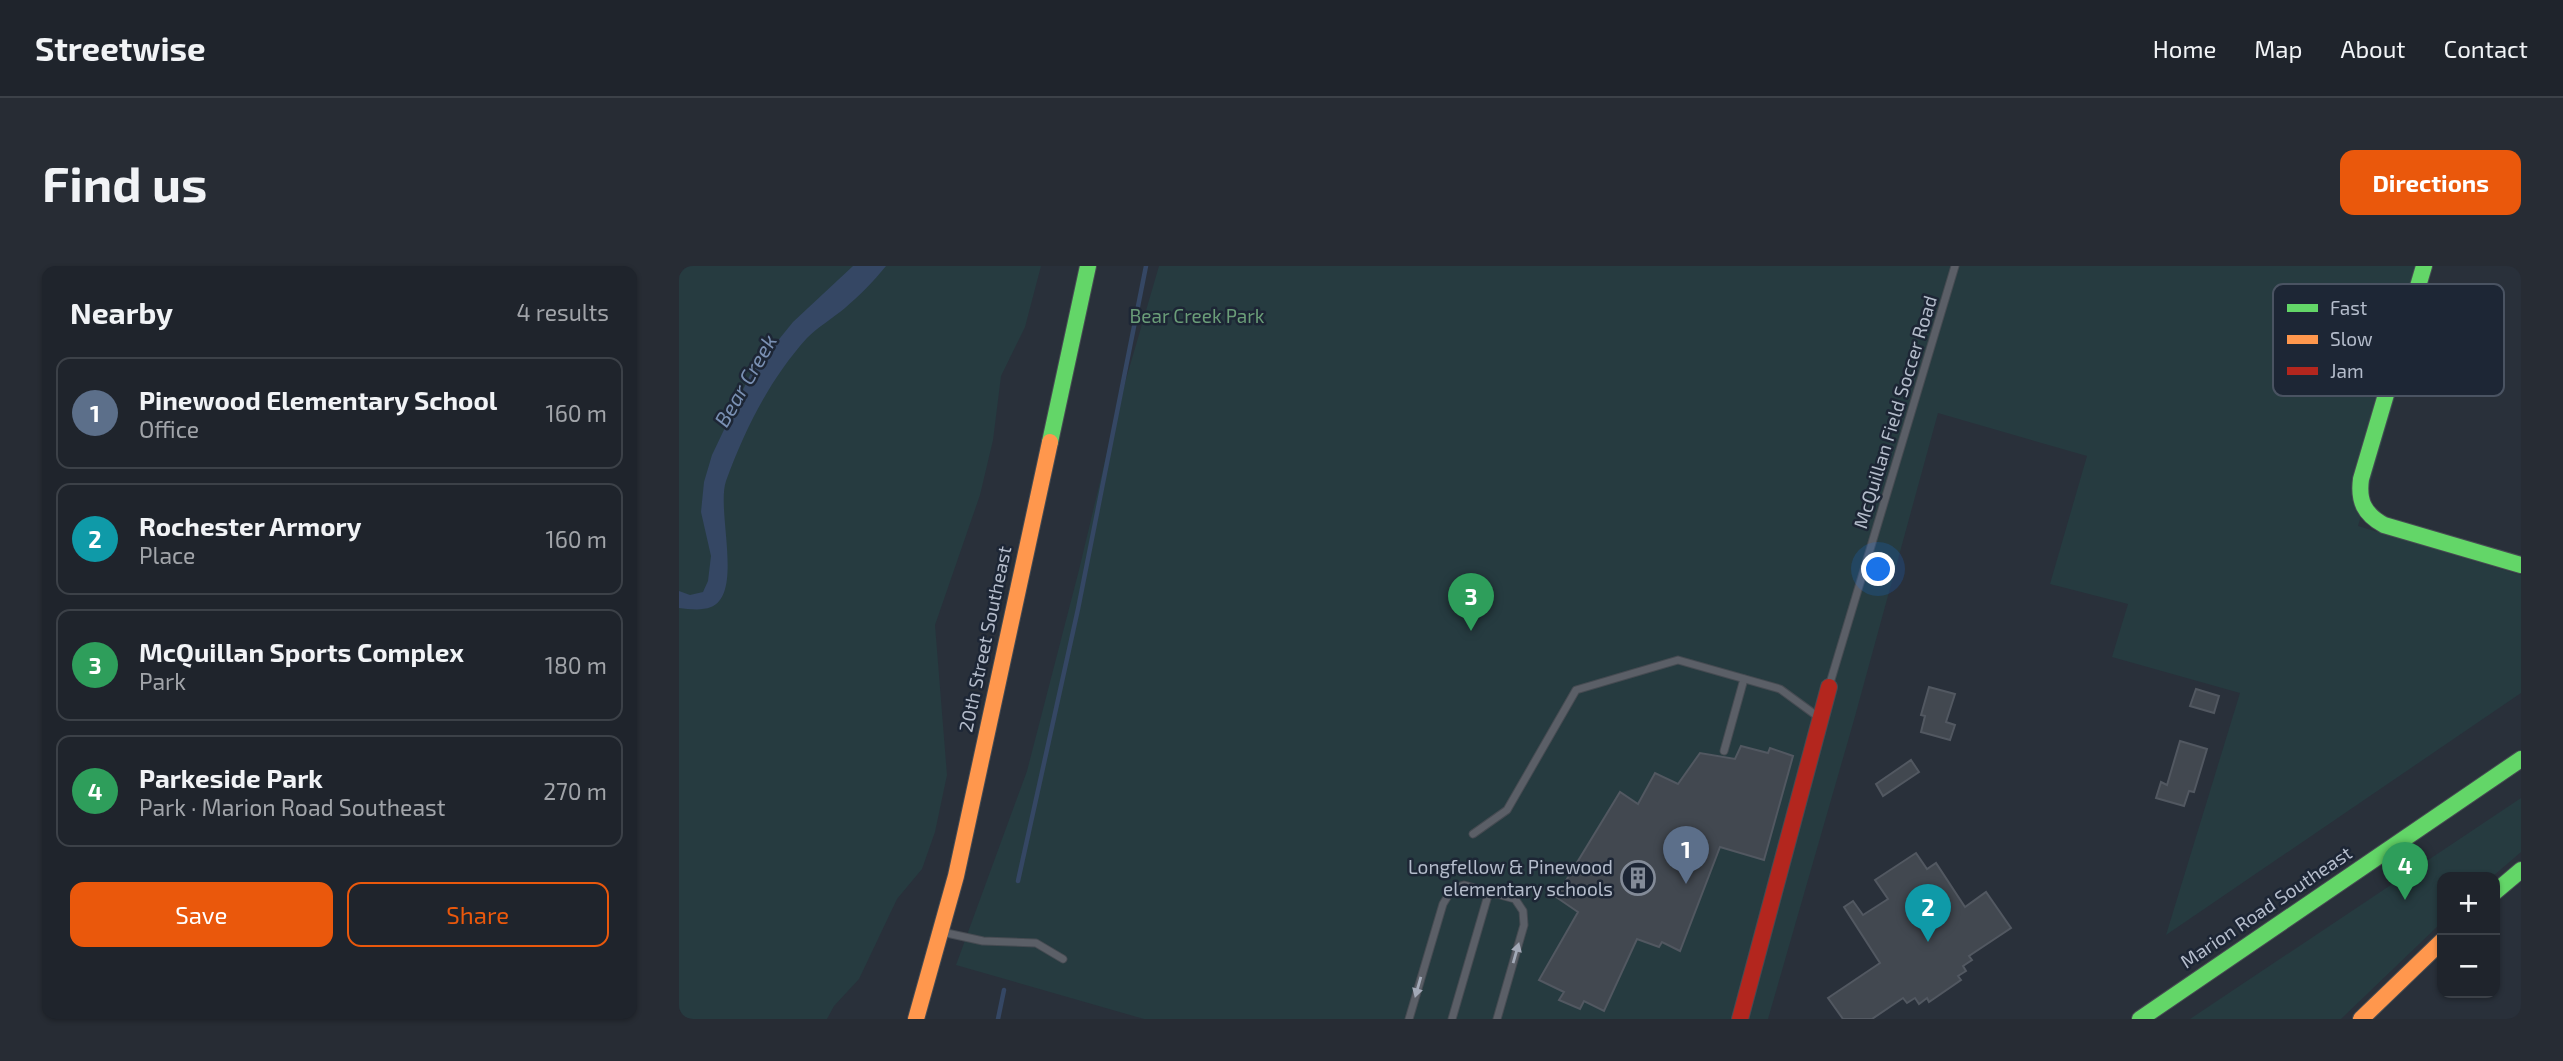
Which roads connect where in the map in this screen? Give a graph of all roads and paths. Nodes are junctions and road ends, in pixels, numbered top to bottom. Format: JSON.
{"nodes":[{"id":1,"x":1087,"y":266,"type":"edge"},
{"id":2,"x":1955,"y":266,"type":"edge"},
{"id":3,"x":2424,"y":266,"type":"edge"},
{"id":4,"x":2419,"y":284,"type":"edge"},
{"id":5,"x":2386,"y":396,"type":"edge"},
{"id":6,"x":2521,"y":565,"type":"edge"},
{"id":7,"x":1744,"y":679,"type":"junction"},
{"id":8,"x":1829,"y":687,"type":"joint"},
{"id":9,"x":1821,"y":719,"type":"junction"},
{"id":10,"x":1724,"y":751,"type":"dead end"},
{"id":11,"x":2521,"y":759,"type":"edge"},
{"id":12,"x":1473,"y":834,"type":"dead end"},
{"id":13,"x":2521,"y":870,"type":"edge"},
{"id":14,"x":2500,"y":888,"type":"edge"},
{"id":15,"x":1489,"y":892,"type":"junction"},
{"id":16,"x":942,"y":931,"type":"junction"},
{"id":17,"x":2437,"y":946,"type":"edge"},
{"id":18,"x":1063,"y":960,"type":"dead end"},
{"id":19,"x":916,"y":1019,"type":"edge"},
{"id":20,"x":1409,"y":1019,"type":"edge"},
{"id":21,"x":1452,"y":1019,"type":"edge"},
{"id":22,"x":1497,"y":1019,"type":"edge"},
{"id":23,"x":1740,"y":1019,"type":"edge"},
{"id":24,"x":2140,"y":1019,"type":"edge"},
{"id":25,"x":2361,"y":1019,"type":"edge"}],
"edges":[{"from":1,"to":16,"type":"street","name":"20th Street Southeast"},
{"from":2,"to":8,"type":"lane","name":"McQuillan Field Soccer Road"},
{"from":3,"to":4,"type":"street"},
{"from":5,"to":6,"type":"street"},
{"from":7,"to":9,"type":"lane"},
{"from":7,"to":10,"type":"lane"},
{"from":7,"to":12,"type":"lane"},
{"from":8,"to":9,"type":"street"},
{"from":9,"to":23,"type":"street"},
{"from":11,"to":24,"type":"street","name":"Marion Road Southeast"},
{"from":13,"to":14,"type":"street"},
{"from":15,"to":20,"type":"lane","one_way":true},
{"from":15,"to":21,"type":"lane"},
{"from":22,"to":15,"type":"lane","one_way":true},
{"from":16,"to":18,"type":"lane"},
{"from":16,"to":19,"type":"street","name":"20th Street Southeast"},
{"from":17,"to":25,"type":"street"}]}
